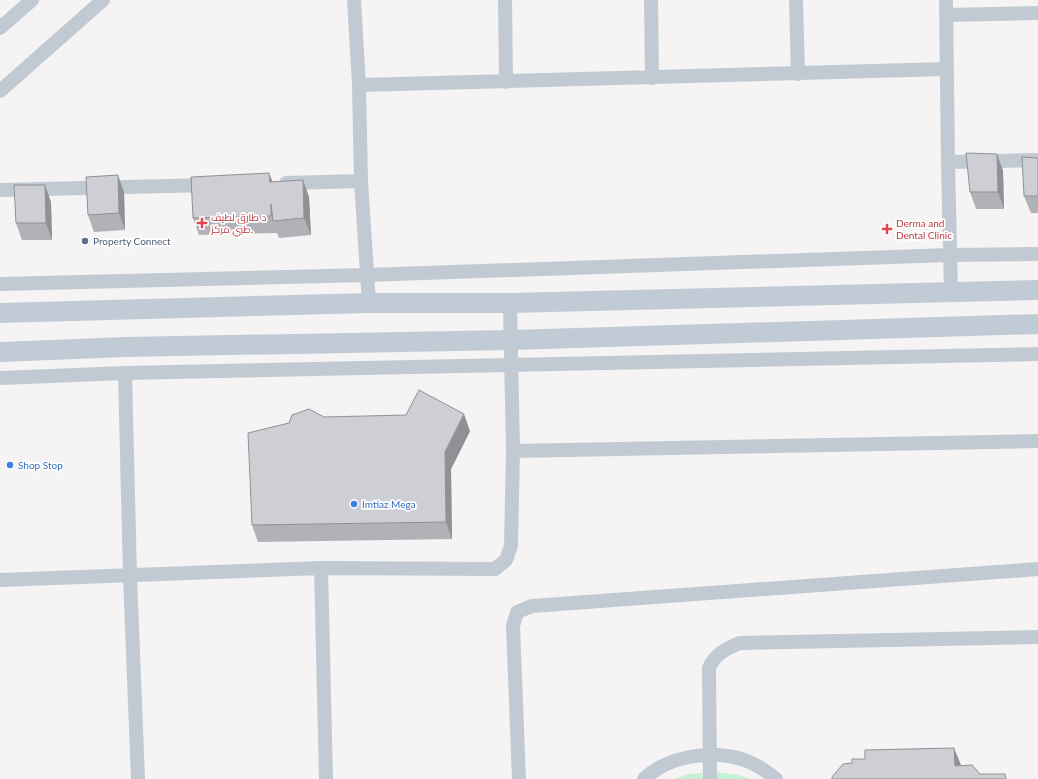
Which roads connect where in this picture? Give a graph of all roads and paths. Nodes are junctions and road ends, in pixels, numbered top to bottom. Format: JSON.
{"nodes":[{"id":1,"x":32,"y":0,"type":"edge"},
{"id":2,"x":104,"y":0,"type":"edge"},
{"id":3,"x":354,"y":0,"type":"edge"},
{"id":4,"x":505,"y":0,"type":"edge"},
{"id":5,"x":651,"y":0,"type":"edge"},
{"id":6,"x":796,"y":0,"type":"edge"},
{"id":7,"x":946,"y":0,"type":"edge"},
{"id":8,"x":1038,"y":13,"type":"edge"},
{"id":9,"x":947,"y":16,"type":"junction"},
{"id":10,"x":0,"y":28,"type":"edge"},
{"id":11,"x":948,"y":69,"type":"junction"},
{"id":12,"x":798,"y":74,"type":"junction"},
{"id":13,"x":652,"y":78,"type":"junction"},
{"id":14,"x":506,"y":82,"type":"junction"},
{"id":15,"x":359,"y":86,"type":"junction"},
{"id":16,"x":0,"y":91,"type":"edge"},
{"id":17,"x":1038,"y":160,"type":"edge"},
{"id":18,"x":948,"y":162,"type":"junction"},
{"id":19,"x":361,"y":181,"type":"junction"},
{"id":20,"x":275,"y":183,"type":"edge"},
{"id":21,"x":220,"y":184,"type":"edge"},
{"id":22,"x":0,"y":190,"type":"edge"},
{"id":23,"x":1038,"y":254,"type":"edge"},
{"id":24,"x":950,"y":255,"type":"junction"},
{"id":25,"x":366,"y":275,"type":"junction"},
{"id":26,"x":0,"y":284,"type":"edge"},
{"id":27,"x":1038,"y":290,"type":"edge"},
{"id":28,"x":951,"y":292,"type":"junction"},
{"id":29,"x":369,"y":302,"type":"junction"},
{"id":30,"x":510,"y":303,"type":"junction"},
{"id":31,"x":0,"y":313,"type":"edge"},
{"id":32,"x":1038,"y":324,"type":"edge"},
{"id":33,"x":511,"y":340,"type":"junction"},
{"id":34,"x":0,"y":352,"type":"edge"},
{"id":35,"x":1038,"y":354,"type":"edge"},
{"id":36,"x":512,"y":366,"type":"junction"},
{"id":37,"x":125,"y":373,"type":"junction"},
{"id":38,"x":0,"y":378,"type":"edge"},
{"id":39,"x":1038,"y":441,"type":"edge"},
{"id":40,"x":513,"y":451,"type":"junction"},
{"id":41,"x":321,"y":568,"type":"junction"},
{"id":42,"x":1038,"y":568,"type":"edge"},
{"id":43,"x":130,"y":576,"type":"junction"},
{"id":44,"x":0,"y":580,"type":"edge"},
{"id":45,"x":1038,"y":636,"type":"edge"},
{"id":46,"x":709,"y":755,"type":"junction"},
{"id":47,"x":138,"y":779,"type":"edge"},
{"id":48,"x":326,"y":779,"type":"edge"},
{"id":49,"x":519,"y":779,"type":"edge"},
{"id":50,"x":644,"y":779,"type":"edge"},
{"id":51,"x":710,"y":779,"type":"edge"},
{"id":52,"x":776,"y":779,"type":"edge"}],
"edges":[{"from":1,"to":10,"type":"street"},
{"from":2,"to":16,"type":"street"},
{"from":3,"to":15,"type":"street"},
{"from":4,"to":14,"type":"street"},
{"from":5,"to":13,"type":"street"},
{"from":6,"to":12,"type":"street"},
{"from":7,"to":9,"type":"street"},
{"from":8,"to":9,"type":"street"},
{"from":9,"to":11,"type":"street"},
{"from":11,"to":12,"type":"street"},
{"from":11,"to":18,"type":"street"},
{"from":12,"to":13,"type":"street"},
{"from":13,"to":14,"type":"street"},
{"from":14,"to":15,"type":"street"},
{"from":15,"to":19,"type":"street"},
{"from":17,"to":18,"type":"street"},
{"from":18,"to":24,"type":"street"},
{"from":19,"to":20,"type":"street"},
{"from":19,"to":25,"type":"street"},
{"from":21,"to":22,"type":"street"},
{"from":23,"to":24,"type":"street"},
{"from":24,"to":25,"type":"street"},
{"from":24,"to":28,"type":"street"},
{"from":25,"to":26,"type":"street"},
{"from":25,"to":29,"type":"street"},
{"from":27,"to":28,"type":"street"},
{"from":28,"to":30,"type":"street"},
{"from":29,"to":30,"type":"street"},
{"from":29,"to":31,"type":"street"},
{"from":30,"to":33,"type":"street"},
{"from":32,"to":33,"type":"street"},
{"from":33,"to":34,"type":"street"},
{"from":33,"to":36,"type":"street"},
{"from":35,"to":36,"type":"street"},
{"from":36,"to":37,"type":"street"},
{"from":36,"to":40,"type":"street"},
{"from":37,"to":38,"type":"street"},
{"from":37,"to":43,"type":"street"},
{"from":39,"to":40,"type":"street"},
{"from":40,"to":41,"type":"street"},
{"from":41,"to":43,"type":"street"},
{"from":41,"to":48,"type":"street"},
{"from":42,"to":49,"type":"street"},
{"from":43,"to":44,"type":"street"},
{"from":43,"to":47,"type":"street"},
{"from":45,"to":46,"type":"street"},
{"from":46,"to":50,"type":"street"},
{"from":46,"to":51,"type":"street"},
{"from":46,"to":52,"type":"street"}]}
